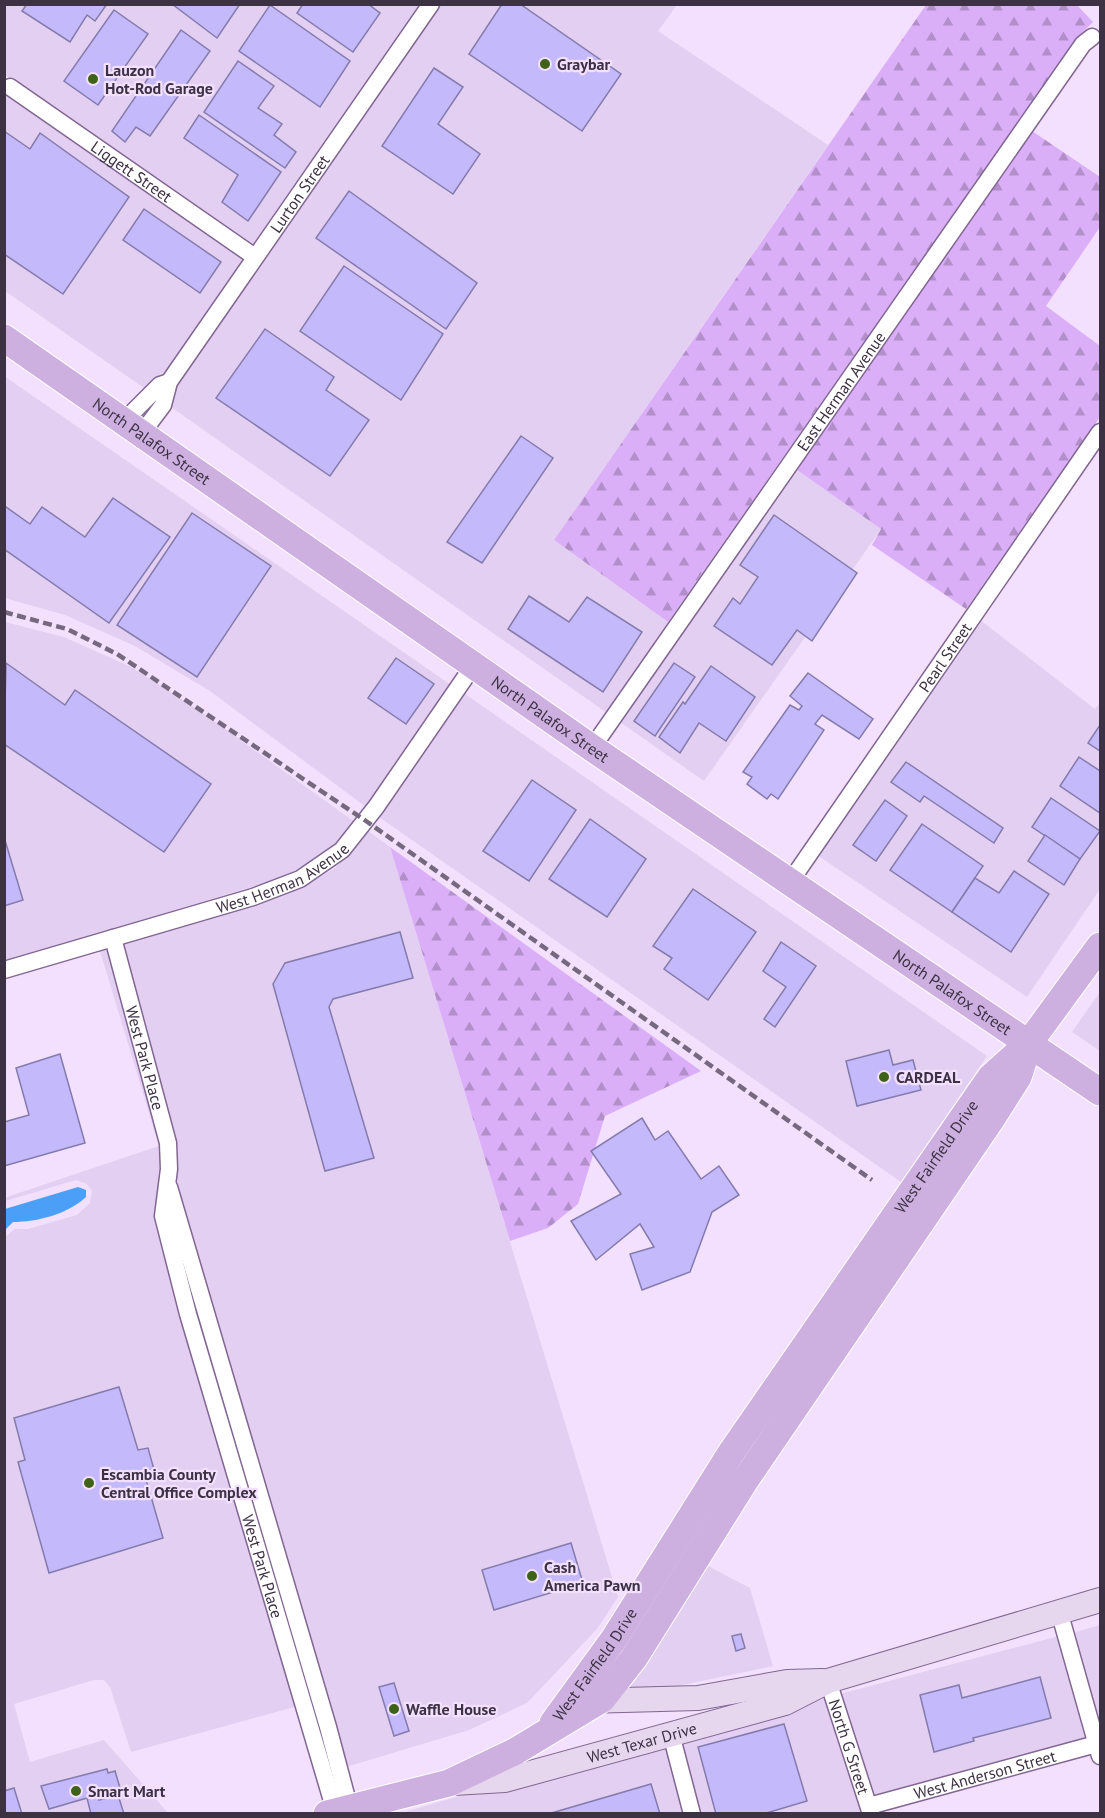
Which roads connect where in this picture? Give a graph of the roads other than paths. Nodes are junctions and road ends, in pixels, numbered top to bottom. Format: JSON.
{"nodes":[{"id":1,"x":431,"y":4,"type":"edge"},
{"id":2,"x":1092,"y":37,"type":"dead end"},
{"id":3,"x":10,"y":87,"type":"dead end"},
{"id":4,"x":255,"y":257,"type":"junction"},
{"id":5,"x":4,"y":338,"type":"edge"},
{"id":6,"x":133,"y":427,"type":"junction"},
{"id":7,"x":1101,"y":432,"type":"edge"},
{"id":8,"x":473,"y":666,"type":"junction"},
{"id":9,"x":592,"y":748,"type":"junction"},
{"id":10,"x":790,"y":882,"type":"junction"},
{"id":11,"x":112,"y":938,"type":"junction"},
{"id":12,"x":1101,"y":946,"type":"edge"},
{"id":13,"x":4,"y":970,"type":"edge"},
{"id":14,"x":1029,"y":1043,"type":"junction"},
{"id":15,"x":1101,"y":1092,"type":"edge"},
{"id":16,"x":1101,"y":1600,"type":"edge"},
{"id":17,"x":1059,"y":1611,"type":"junction"},
{"id":18,"x":828,"y":1681,"type":"junction"},
{"id":19,"x":602,"y":1700,"type":"junction"},
{"id":20,"x":569,"y":1703,"type":"junction"},
{"id":21,"x":671,"y":1734,"type":"junction"},
{"id":22,"x":543,"y":1736,"type":"junction"},
{"id":23,"x":1099,"y":1748,"type":"edge"},
{"id":24,"x":449,"y":1784,"type":"junction"},
{"id":25,"x":337,"y":1810,"type":"edge"},
{"id":26,"x":870,"y":1810,"type":"edge"},
{"id":27,"x":692,"y":1814,"type":"edge"}],
"edges":[{"from":1,"to":4,"type":"street","name":"Lurton Street"},
{"from":2,"to":9,"type":"street","name":"East Herman Avenue"},
{"from":3,"to":4,"type":"street","name":"Liggett Street"},
{"from":4,"to":6,"type":"street","name":"Lurton Street"},
{"from":5,"to":6,"type":"main road","name":"North Palafox Street"},
{"from":6,"to":8,"type":"main road","name":"North Palafox Street"},
{"from":7,"to":10,"type":"street","name":"Pearl Street"},
{"from":8,"to":9,"type":"main road","name":"North Palafox Street"},
{"from":8,"to":11,"type":"street","name":"West Herman Avenue"},
{"from":9,"to":10,"type":"main road","name":"North Palafox Street"},
{"from":10,"to":14,"type":"main road","name":"North Palafox Street"},
{"from":11,"to":13,"type":"street","name":"West Herman Avenue"},
{"from":11,"to":25,"type":"street","name":"West Park Place"},
{"from":12,"to":14,"type":"main road"},
{"from":14,"to":15,"type":"main road","name":"North Palafox Street"},
{"from":14,"to":19,"type":"main road","name":"West Fairfield Drive"},
{"from":14,"to":20,"type":"main road","name":"West Fairfield Drive"},
{"from":16,"to":17,"type":"main road","name":"West Texar Drive"},
{"from":17,"to":18,"type":"main road","name":"West Texar Drive"},
{"from":17,"to":23,"type":"street"},
{"from":18,"to":19,"type":"main road","name":"West Texar Drive"},
{"from":18,"to":21,"type":"main road","name":"West Texar Drive"},
{"from":18,"to":26,"type":"street","name":"North G Street"},
{"from":19,"to":20,"type":"main road","name":"West Texar Drive"},
{"from":19,"to":22,"type":"main road"},
{"from":20,"to":22,"type":"main road","name":"West Fairfield Drive"},
{"from":21,"to":24,"type":"main road","name":"West Texar Drive"},
{"from":21,"to":27,"type":"street"},
{"from":22,"to":24,"type":"main road","name":"West Fairfield Drive"},
{"from":23,"to":26,"type":"street","name":"West Anderson Street"},
{"from":24,"to":25,"type":"main road","name":"West Fairfield Drive"}]}
